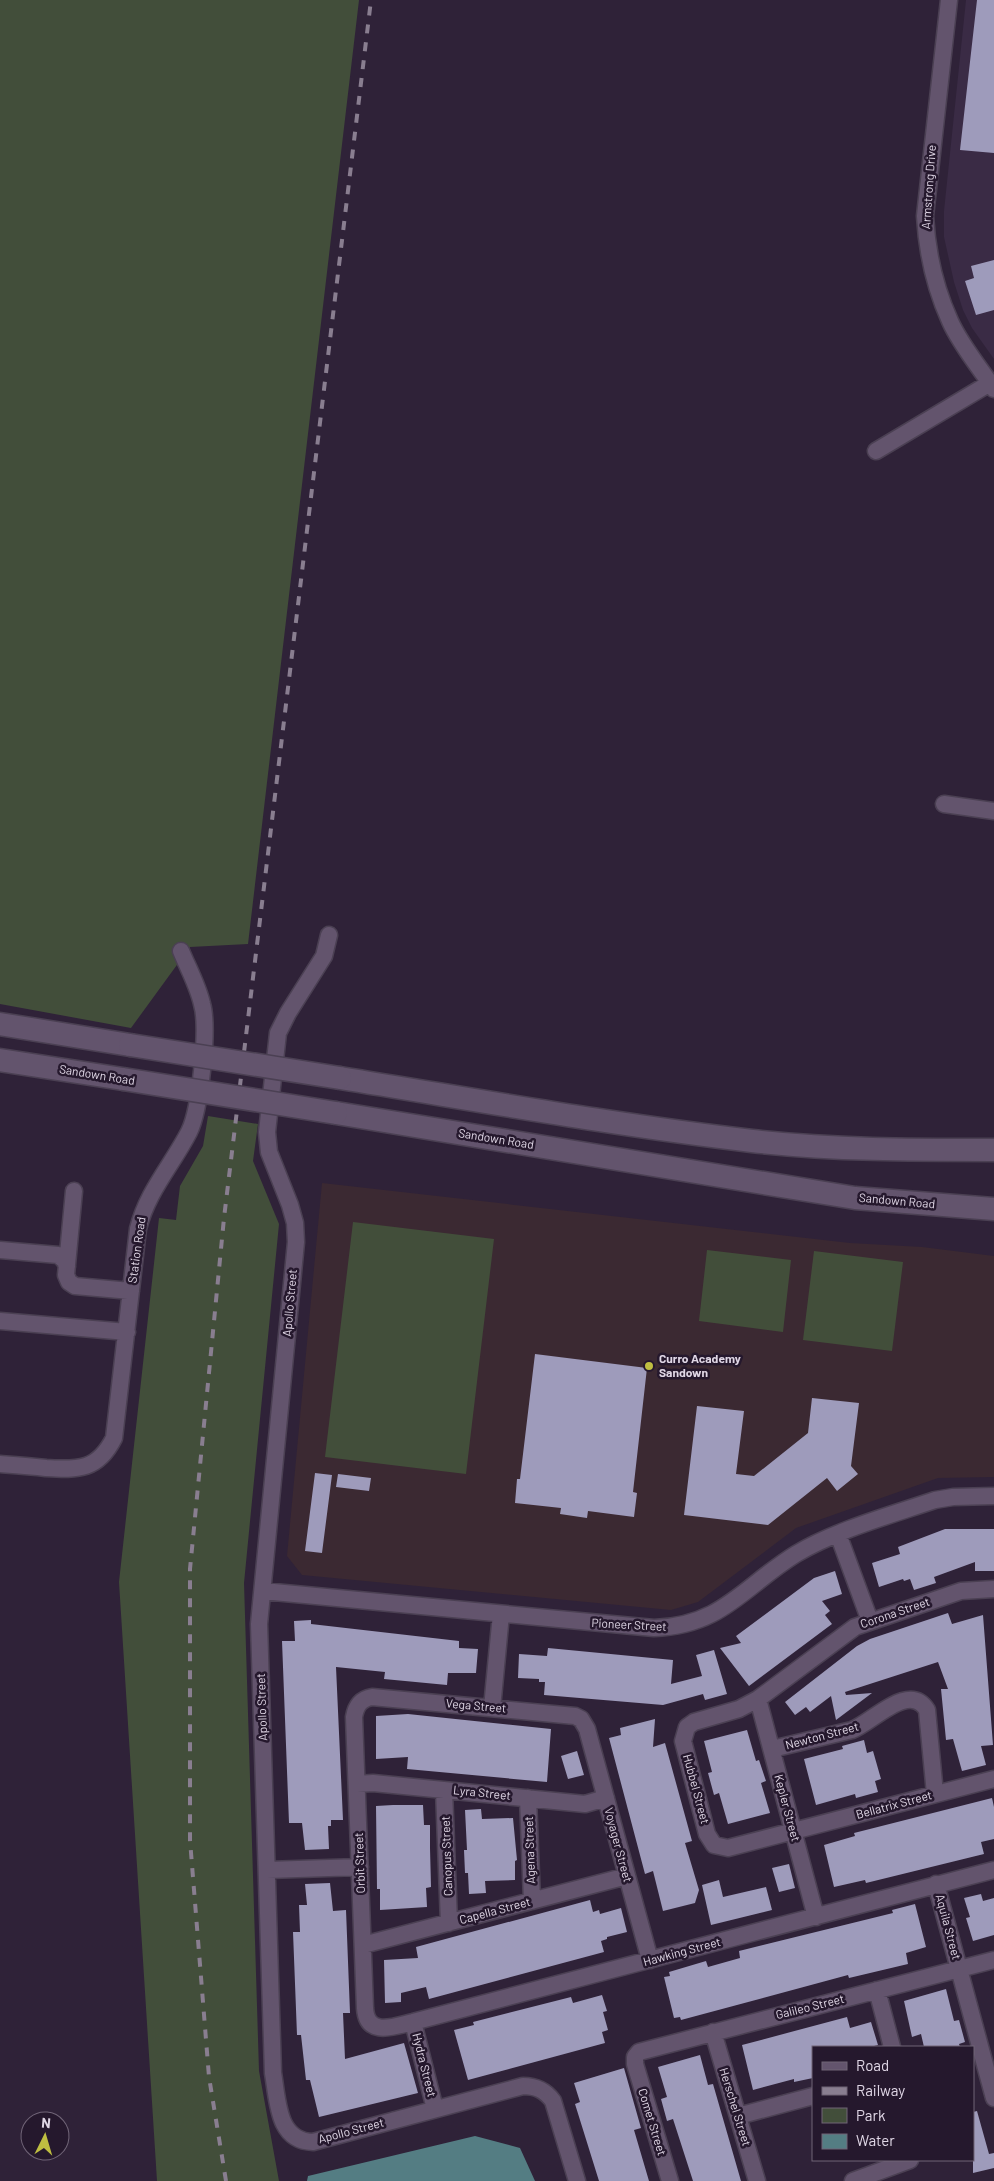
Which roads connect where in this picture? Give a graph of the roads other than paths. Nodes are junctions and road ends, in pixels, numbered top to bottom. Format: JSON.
{"nodes":[{"id":1,"x":949,"y":0,"type":"edge"},
{"id":2,"x":992,"y":386,"type":"edge"},
{"id":3,"x":876,"y":451,"type":"dead end"},
{"id":4,"x":944,"y":804,"type":"dead end"},
{"id":5,"x":994,"y":811,"type":"edge"},
{"id":6,"x":329,"y":935,"type":"dead end"},
{"id":7,"x":181,"y":951,"type":"dead end"},
{"id":8,"x":0,"y":1024,"type":"edge"},
{"id":9,"x":0,"y":1060,"type":"edge"},
{"id":10,"x":994,"y":1150,"type":"edge"},
{"id":11,"x":74,"y":1191,"type":"dead end"},
{"id":12,"x":994,"y":1208,"type":"edge"},
{"id":13,"x":0,"y":1250,"type":"edge"},
{"id":14,"x":67,"y":1266,"type":"junction"},
{"id":15,"x":131,"y":1291,"type":"junction"},
{"id":16,"x":0,"y":1321,"type":"edge"},
{"id":17,"x":127,"y":1332,"type":"junction"},
{"id":18,"x":0,"y":1464,"type":"edge"},
{"id":19,"x":994,"y":1496,"type":"edge"},
{"id":20,"x":838,"y":1534,"type":"junction"},
{"id":21,"x":994,"y":1589,"type":"edge"},
{"id":22,"x":263,"y":1591,"type":"junction"},
{"id":23,"x":501,"y":1614,"type":"junction"},
{"id":24,"x":870,"y":1621,"type":"junction"},
{"id":25,"x":758,"y":1699,"type":"junction"},
{"id":26,"x":360,"y":1702,"type":"joint"},
{"id":27,"x":492,"y":1708,"type":"junction"},
{"id":28,"x":587,"y":1729,"type":"joint"},
{"id":29,"x":772,"y":1749,"type":"junction"},
{"id":30,"x":994,"y":1779,"type":"edge"},
{"id":31,"x":357,"y":1784,"type":"junction"},
{"id":32,"x":444,"y":1790,"type":"junction"},
{"id":33,"x":935,"y":1794,"type":"junction"},
{"id":34,"x":528,"y":1798,"type":"junction"},
{"id":35,"x":606,"y":1798,"type":"junction"},
{"id":36,"x":793,"y":1831,"type":"junction"},
{"id":37,"x":360,"y":1867,"type":"junction"},
{"id":38,"x":267,"y":1870,"type":"junction"},
{"id":39,"x":994,"y":1870,"type":"edge"},
{"id":40,"x":627,"y":1876,"type":"junction"},
{"id":41,"x":936,"y":1884,"type":"junction"},
{"id":42,"x":532,"y":1901,"type":"junction"},
{"id":43,"x":816,"y":1917,"type":"junction"},
{"id":44,"x":449,"y":1923,"type":"junction"},
{"id":45,"x":363,"y":1945,"type":"junction"},
{"id":46,"x":650,"y":1960,"type":"junction"},
{"id":47,"x":994,"y":1960,"type":"edge"},
{"id":48,"x":959,"y":1969,"type":"junction"},
{"id":49,"x":877,"y":1990,"type":"junction"},
{"id":50,"x":413,"y":2022,"type":"junction"},
{"id":51,"x":371,"y":2024,"type":"joint"},
{"id":52,"x":713,"y":2032,"type":"junction"},
{"id":53,"x":892,"y":2046,"type":"edge"},
{"id":54,"x":635,"y":2064,"type":"joint"},
{"id":55,"x":812,"y":2096,"type":"edge"},
{"id":56,"x":994,"y":2098,"type":"edge"},
{"id":57,"x":436,"y":2109,"type":"junction"},
{"id":58,"x":738,"y":2116,"type":"junction"},
{"id":59,"x":907,"y":2161,"type":"edge"},
{"id":60,"x":577,"y":2181,"type":"edge"},
{"id":61,"x":670,"y":2181,"type":"edge"},
{"id":62,"x":757,"y":2181,"type":"edge"},
{"id":63,"x":853,"y":2181,"type":"edge"}],
"edges":[{"from":1,"to":2,"type":"street","name":"Armstrong Drive"},
{"from":2,"to":3,"type":"street"},
{"from":4,"to":5,"type":"street"},
{"from":6,"to":22,"type":"street","name":"Apollo Street"},
{"from":7,"to":15,"type":"street","name":"Station Road"},
{"from":8,"to":10,"type":"main road","bridge":true},
{"from":9,"to":12,"type":"main road","name":"Sandown Road","bridge":true},
{"from":11,"to":14,"type":"street"},
{"from":13,"to":14,"type":"street"},
{"from":14,"to":15,"type":"street"},
{"from":15,"to":17,"type":"street","name":"Station Road"},
{"from":16,"to":17,"type":"street"},
{"from":17,"to":18,"type":"street","name":"Station Road"},
{"from":19,"to":20,"type":"street","name":"Pioneer Street"},
{"from":20,"to":23,"type":"street","name":"Pioneer Street"},
{"from":20,"to":24,"type":"street"},
{"from":21,"to":24,"type":"street","name":"Corona Street"},
{"from":22,"to":23,"type":"street","name":"Pioneer Street"},
{"from":22,"to":38,"type":"street","name":"Apollo Street"},
{"from":23,"to":27,"type":"street"},
{"from":24,"to":25,"type":"street","name":"Corona Street"},
{"from":25,"to":29,"type":"street","name":"Kepler Street"},
{"from":25,"to":36,"type":"street","name":"Hubbel Street"},
{"from":26,"to":27,"type":"street","name":"Vega Street"},
{"from":26,"to":31,"type":"street","name":"Orbit Street"},
{"from":27,"to":28,"type":"street","name":"Vega Street"},
{"from":28,"to":35,"type":"street","name":"Voyager Street"},
{"from":29,"to":33,"type":"street","name":"Newton Street"},
{"from":29,"to":36,"type":"street","name":"Kepler Street"},
{"from":30,"to":33,"type":"street","name":"Bellatrix Street"},
{"from":31,"to":32,"type":"street","name":"Lyra Street"},
{"from":31,"to":37,"type":"street","name":"Orbit Street"},
{"from":32,"to":34,"type":"street","name":"Lyra Street"},
{"from":32,"to":44,"type":"street","name":"Canopus Street"},
{"from":33,"to":36,"type":"street","name":"Bellatrix Street"},
{"from":34,"to":35,"type":"street","name":"Lyra Street"},
{"from":34,"to":42,"type":"street","name":"Agena Street"},
{"from":35,"to":40,"type":"street","name":"Voyager Street"},
{"from":36,"to":43,"type":"street","name":"Kepler Street"},
{"from":37,"to":38,"type":"street"},
{"from":37,"to":45,"type":"street","name":"Orbit Street"},
{"from":38,"to":57,"type":"street","name":"Apollo Street"},
{"from":39,"to":41,"type":"street","name":"Hawking Street"},
{"from":40,"to":42,"type":"street","name":"Capella Street"},
{"from":40,"to":46,"type":"street","name":"Voyager Street"},
{"from":41,"to":43,"type":"street","name":"Hawking Street"},
{"from":41,"to":48,"type":"street","name":"Aquila Street"},
{"from":42,"to":44,"type":"street","name":"Capella Street"},
{"from":43,"to":46,"type":"street","name":"Hawking Street"},
{"from":44,"to":45,"type":"street","name":"Capella Street"},
{"from":45,"to":51,"type":"street","name":"Orbit Street"},
{"from":46,"to":50,"type":"street","name":"Hawking Street"},
{"from":47,"to":48,"type":"street","name":"Galileo Street"},
{"from":48,"to":49,"type":"street","name":"Galileo Street"},
{"from":48,"to":56,"type":"street","name":"Aquila Street"},
{"from":49,"to":52,"type":"street","name":"Galileo Street"},
{"from":49,"to":53,"type":"street"},
{"from":50,"to":51,"type":"street","name":"Hawking Street"},
{"from":50,"to":57,"type":"street","name":"Hydra Street"},
{"from":52,"to":54,"type":"street","name":"Galileo Street"},
{"from":52,"to":58,"type":"street","name":"Herschel Street"},
{"from":54,"to":61,"type":"street","name":"Comet Street"},
{"from":55,"to":58,"type":"street"},
{"from":57,"to":60,"type":"street","name":"Apollo Street"},
{"from":58,"to":62,"type":"street","name":"Herschel Street"},
{"from":59,"to":63,"type":"street"}]}
